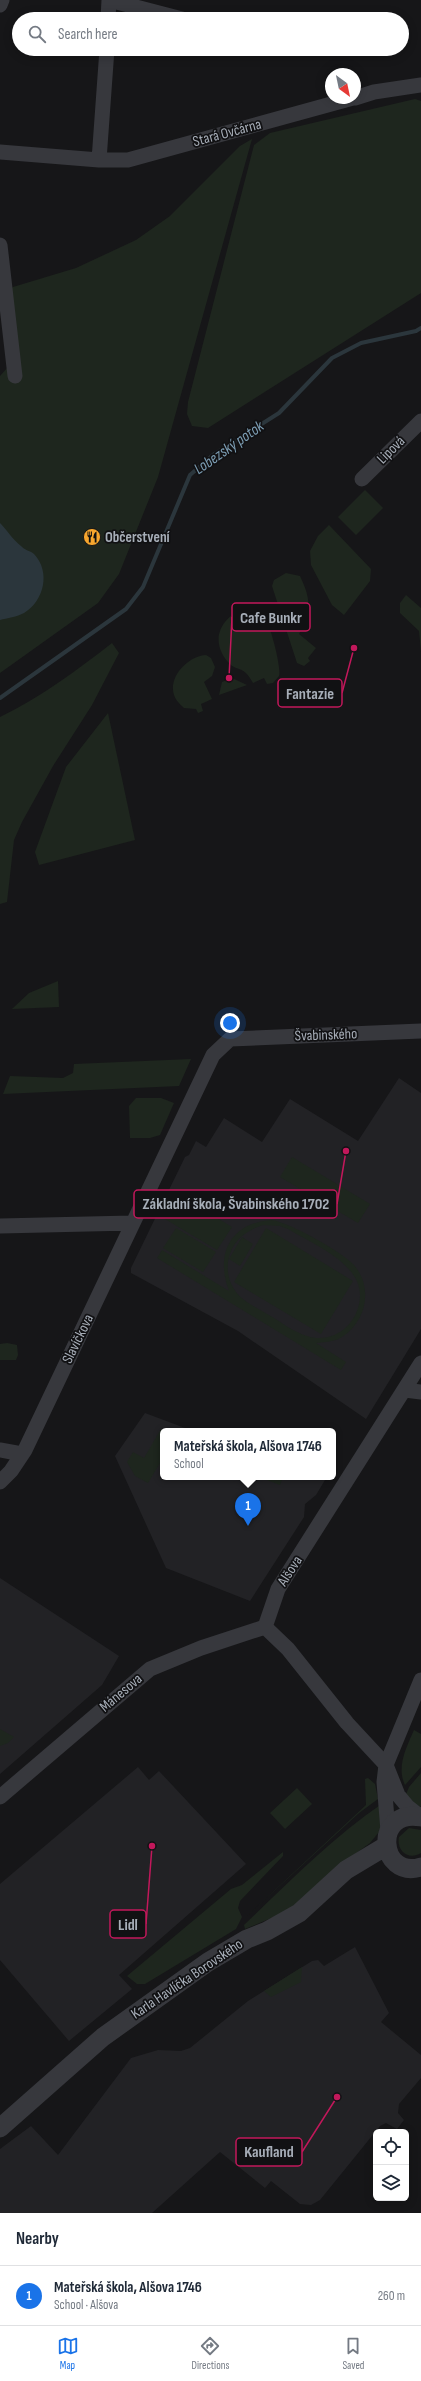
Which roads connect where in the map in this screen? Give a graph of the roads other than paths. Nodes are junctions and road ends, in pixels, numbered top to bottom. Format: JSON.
{"nodes":[{"id":1,"x":2,"y":0,"type":"edge"},
{"id":2,"x":109,"y":0,"type":"edge"},
{"id":3,"x":0,"y":5,"type":"edge"},
{"id":4,"x":108,"y":12,"type":"edge"},
{"id":5,"x":155,"y":12,"type":"edge"},
{"id":6,"x":106,"y":56,"type":"edge"},
{"id":7,"x":421,"y":85,"type":"edge"},
{"id":8,"x":361,"y":96,"type":"edge"},
{"id":9,"x":332,"y":104,"type":"edge"},
{"id":10,"x":0,"y":152,"type":"edge"},
{"id":11,"x":99,"y":160,"type":"junction"},
{"id":12,"x":0,"y":245,"type":"edge"},
{"id":13,"x":2,"y":286,"type":"edge"},
{"id":14,"x":15,"y":376,"type":"dead end"},
{"id":15,"x":421,"y":421,"type":"edge"},
{"id":16,"x":362,"y":479,"type":"dead end"},
{"id":17,"x":421,"y":1031,"type":"edge"},
{"id":18,"x":230,"y":1039,"type":"joint"},
{"id":19,"x":132,"y":1223,"type":"junction"},
{"id":20,"x":0,"y":1226,"type":"edge"},
{"id":21,"x":421,"y":1363,"type":"edge"},
{"id":22,"x":404,"y":1390,"type":"junction"},
{"id":23,"x":421,"y":1392,"type":"edge"},
{"id":24,"x":0,"y":1450,"type":"edge"},
{"id":25,"x":22,"y":1454,"type":"junction"},
{"id":26,"x":0,"y":1482,"type":"edge"},
{"id":27,"x":265,"y":1627,"type":"junction"},
{"id":28,"x":421,"y":1680,"type":"edge"},
{"id":29,"x":386,"y":1765,"type":"junction"},
{"id":30,"x":0,"y":1797,"type":"edge"},
{"id":31,"x":421,"y":1817,"type":"edge"},
{"id":32,"x":387,"y":1839,"type":"junction"},
{"id":33,"x":421,"y":1867,"type":"edge"},
{"id":34,"x":0,"y":2128,"type":"edge"}],
"edges":[{"from":1,"to":3,"type":"street"},
{"from":2,"to":4,"type":"street"},
{"from":2,"to":5,"type":"street"},
{"from":6,"to":11,"type":"street"},
{"from":7,"to":8,"type":"street","name":"Stará Ovčárna"},
{"from":9,"to":11,"type":"street","name":"Stará Ovčárna"},
{"from":10,"to":11,"type":"street","name":"Stará Ovčárna"},
{"from":12,"to":13,"type":"street"},
{"from":13,"to":14,"type":"street"},
{"from":15,"to":16,"type":"street","name":"Lipová"},
{"from":17,"to":18,"type":"street","name":"Švabinského"},
{"from":18,"to":19,"type":"street","name":"Slavíčkova"},
{"from":19,"to":20,"type":"street"},
{"from":19,"to":25,"type":"street","name":"Slavíčkova"},
{"from":21,"to":22,"type":"street","name":"Alšova"},
{"from":22,"to":23,"type":"street"},
{"from":22,"to":27,"type":"street","name":"Alšova"},
{"from":24,"to":25,"type":"street"},
{"from":25,"to":26,"type":"street","name":"Slavíčkova"},
{"from":27,"to":29,"type":"street"},
{"from":27,"to":30,"type":"street","name":"Mánesova"},
{"from":28,"to":29,"type":"street"},
{"from":29,"to":31,"type":"street"},
{"from":29,"to":32,"type":"street"},
{"from":31,"to":32,"type":"street","name":"Karla Havlíčka Borovského"},
{"from":32,"to":33,"type":"street"},
{"from":32,"to":34,"type":"street","name":"Karla Havlíčka Borovského"}]}
